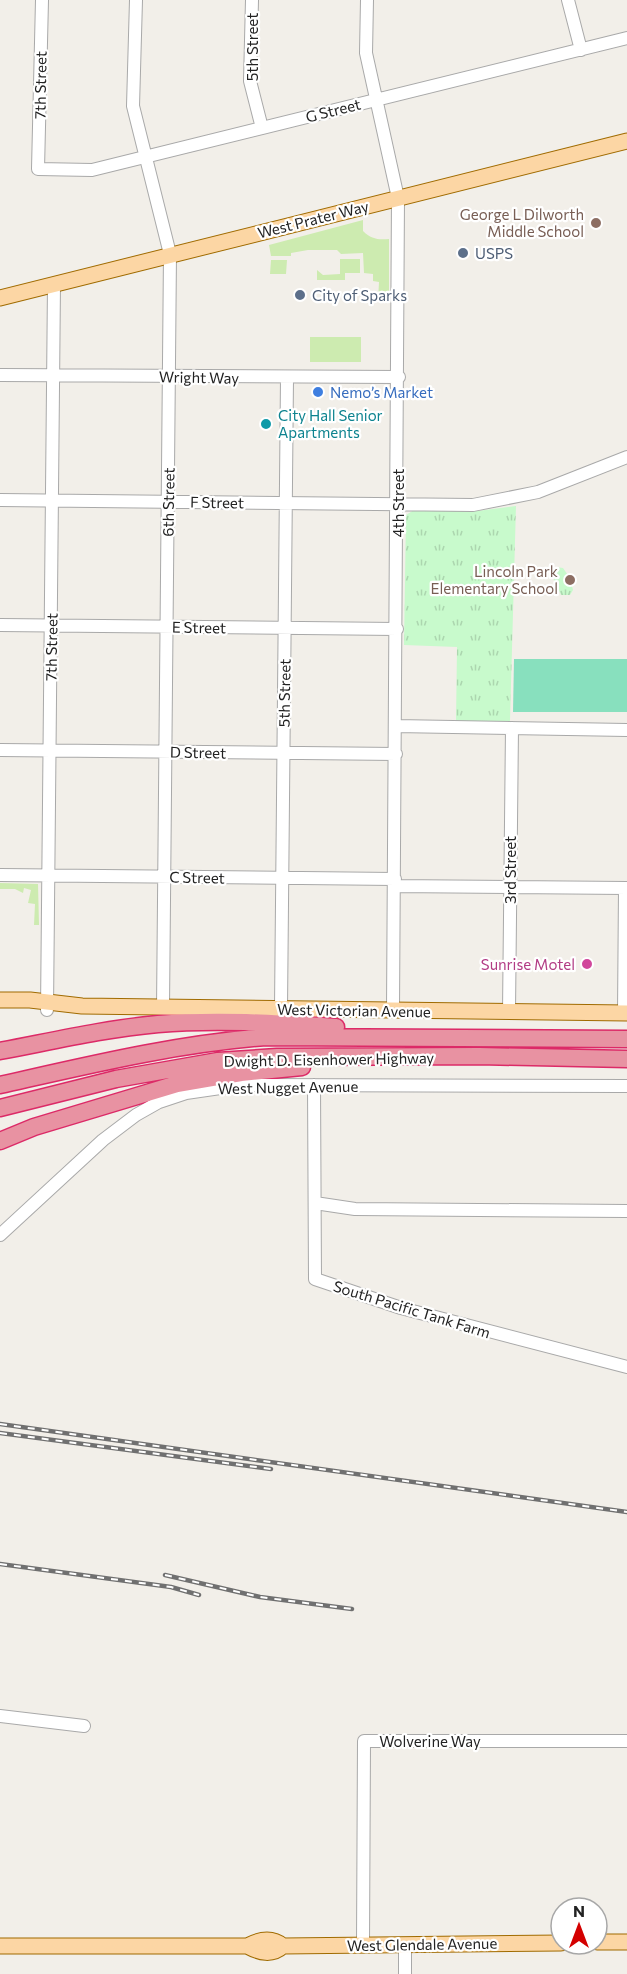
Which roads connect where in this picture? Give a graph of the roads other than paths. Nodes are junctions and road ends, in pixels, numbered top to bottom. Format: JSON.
{"nodes":[{"id":1,"x":42,"y":0,"type":"edge"},
{"id":2,"x":136,"y":0,"type":"edge"},
{"id":3,"x":252,"y":0,"type":"edge"},
{"id":4,"x":367,"y":0,"type":"edge"},
{"id":5,"x":568,"y":0,"type":"edge"},
{"id":6,"x":627,"y":38,"type":"edge"},
{"id":7,"x":581,"y":50,"type":"junction"},
{"id":8,"x":376,"y":100,"type":"junction"},
{"id":9,"x":262,"y":128,"type":"junction"},
{"id":10,"x":627,"y":141,"type":"edge"},
{"id":11,"x":146,"y":157,"type":"junction"},
{"id":12,"x":38,"y":169,"type":"joint"},
{"id":13,"x":398,"y":198,"type":"junction"},
{"id":14,"x":170,"y":254,"type":"junction"},
{"id":15,"x":54,"y":284,"type":"junction"},
{"id":16,"x":0,"y":298,"type":"edge"},
{"id":17,"x":0,"y":375,"type":"edge"},
{"id":18,"x":54,"y":375,"type":"junction"},
{"id":19,"x":170,"y":377,"type":"junction"},
{"id":20,"x":399,"y":377,"type":"junction"},
{"id":21,"x":287,"y":378,"type":"junction"},
{"id":22,"x":627,"y":457,"type":"edge"},
{"id":23,"x":0,"y":500,"type":"edge"},
{"id":24,"x":53,"y":501,"type":"junction"},
{"id":25,"x":168,"y":502,"type":"junction"},
{"id":26,"x":285,"y":503,"type":"junction"},
{"id":27,"x":398,"y":504,"type":"junction"},
{"id":28,"x":0,"y":625,"type":"edge"},
{"id":29,"x":51,"y":626,"type":"junction"},
{"id":30,"x":167,"y":627,"type":"junction"},
{"id":31,"x":284,"y":628,"type":"junction"},
{"id":32,"x":397,"y":629,"type":"junction"},
{"id":33,"x":396,"y":726,"type":"junction"},
{"id":34,"x":512,"y":728,"type":"junction"},
{"id":35,"x":627,"y":730,"type":"edge"},
{"id":36,"x":0,"y":750,"type":"edge"},
{"id":37,"x":50,"y":751,"type":"junction"},
{"id":38,"x":166,"y":752,"type":"junction"},
{"id":39,"x":283,"y":753,"type":"junction"},
{"id":40,"x":396,"y":754,"type":"junction"},
{"id":41,"x":0,"y":875,"type":"edge"},
{"id":42,"x":49,"y":876,"type":"junction"},
{"id":43,"x":164,"y":877,"type":"junction"},
{"id":44,"x":282,"y":878,"type":"junction"},
{"id":45,"x":394,"y":883,"type":"junction"},
{"id":46,"x":510,"y":887,"type":"junction"},
{"id":47,"x":626,"y":888,"type":"edge"},
{"id":48,"x":5,"y":999,"type":"edge"},
{"id":49,"x":47,"y":1006,"type":"junction"},
{"id":50,"x":163,"y":1008,"type":"junction"},
{"id":51,"x":281,"y":1009,"type":"junction"},
{"id":52,"x":0,"y":1010,"type":"edge"},
{"id":53,"x":393,"y":1010,"type":"junction"},
{"id":54,"x":510,"y":1012,"type":"junction"},
{"id":55,"x":625,"y":1013,"type":"edge"},
{"id":56,"x":433,"y":1037,"type":"junction"},
{"id":57,"x":627,"y":1039,"type":"edge"},
{"id":58,"x":0,"y":1051,"type":"edge"},
{"id":59,"x":478,"y":1056,"type":"junction"},
{"id":60,"x":627,"y":1059,"type":"edge"},
{"id":61,"x":0,"y":1085,"type":"edge"},
{"id":62,"x":314,"y":1085,"type":"junction"},
{"id":63,"x":627,"y":1086,"type":"edge"},
{"id":64,"x":0,"y":1108,"type":"edge"},
{"id":65,"x":34,"y":1127,"type":"junction"},
{"id":66,"x":0,"y":1134,"type":"edge"},
{"id":67,"x":0,"y":1141,"type":"edge"},
{"id":68,"x":315,"y":1203,"type":"junction"},
{"id":69,"x":627,"y":1211,"type":"edge"},
{"id":70,"x":0,"y":1235,"type":"edge"},
{"id":71,"x":627,"y":1367,"type":"edge"},
{"id":72,"x":0,"y":1716,"type":"edge"},
{"id":73,"x":84,"y":1726,"type":"dead end"},
{"id":74,"x":627,"y":1741,"type":"edge"},
{"id":75,"x":609,"y":1942,"type":"edge"},
{"id":76,"x":627,"y":1942,"type":"edge"},
{"id":77,"x":549,"y":1943,"type":"edge"},
{"id":78,"x":405,"y":1944,"type":"junction"},
{"id":79,"x":363,"y":1945,"type":"junction"},
{"id":80,"x":0,"y":1946,"type":"edge"},
{"id":81,"x":405,"y":1974,"type":"edge"}],
"edges":[{"from":1,"to":12,"type":"street","name":"7th Street"},
{"from":2,"to":11,"type":"street","name":"6th Street"},
{"from":3,"to":9,"type":"street","name":"5th Street"},
{"from":4,"to":8,"type":"street","name":"4th Street"},
{"from":5,"to":7,"type":"street"},
{"from":6,"to":7,"type":"street","name":"G Street"},
{"from":7,"to":8,"type":"street","name":"G Street"},
{"from":8,"to":9,"type":"street","name":"G Street"},
{"from":8,"to":13,"type":"street","name":"4th Street"},
{"from":9,"to":11,"type":"street","name":"G Street"},
{"from":10,"to":13,"type":"main road","name":"West Prater Way"},
{"from":11,"to":12,"type":"street","name":"G Street"},
{"from":11,"to":14,"type":"street","name":"6th Street"},
{"from":13,"to":14,"type":"main road","name":"West Prater Way"},
{"from":13,"to":20,"type":"street","name":"4th Street"},
{"from":14,"to":15,"type":"main road","name":"West Prater Way"},
{"from":14,"to":19,"type":"street","name":"6th Street"},
{"from":15,"to":16,"type":"main road","name":"West Prater Way"},
{"from":15,"to":18,"type":"street","name":"7th Street"},
{"from":17,"to":18,"type":"street","name":"Wright Way"},
{"from":18,"to":19,"type":"street","name":"Wright Way"},
{"from":18,"to":24,"type":"street","name":"7th Street"},
{"from":19,"to":21,"type":"street","name":"Wright Way"},
{"from":19,"to":25,"type":"street","name":"6th Street"},
{"from":20,"to":21,"type":"street","name":"Wright Way"},
{"from":20,"to":27,"type":"street","name":"4th Street"},
{"from":21,"to":26,"type":"street","name":"5th Street"},
{"from":22,"to":27,"type":"street","name":"F Street"},
{"from":23,"to":24,"type":"street","name":"F Street"},
{"from":24,"to":25,"type":"street","name":"F Street"},
{"from":24,"to":29,"type":"street","name":"7th Street"},
{"from":25,"to":26,"type":"street","name":"F Street"},
{"from":25,"to":30,"type":"street","name":"6th Street"},
{"from":26,"to":27,"type":"street","name":"F Street"},
{"from":26,"to":31,"type":"street","name":"5th Street"},
{"from":27,"to":32,"type":"street","name":"4th Street"},
{"from":28,"to":29,"type":"street","name":"E Street"},
{"from":29,"to":30,"type":"street","name":"E Street"},
{"from":29,"to":37,"type":"street","name":"7th Street"},
{"from":30,"to":31,"type":"street","name":"E Street"},
{"from":30,"to":38,"type":"street","name":"6th Street"},
{"from":31,"to":32,"type":"street","name":"E Street"},
{"from":31,"to":39,"type":"street","name":"5th Street"},
{"from":32,"to":33,"type":"street","name":"4th Street"},
{"from":33,"to":34,"type":"street"},
{"from":33,"to":40,"type":"street","name":"4th Street"},
{"from":34,"to":35,"type":"street"},
{"from":34,"to":46,"type":"street","name":"3rd Street"},
{"from":36,"to":37,"type":"street","name":"D Street"},
{"from":37,"to":38,"type":"street","name":"D Street"},
{"from":37,"to":42,"type":"street","name":"7th Street"},
{"from":38,"to":39,"type":"street","name":"D Street"},
{"from":38,"to":43,"type":"street","name":"6th Street"},
{"from":39,"to":40,"type":"street","name":"D Street"},
{"from":39,"to":44,"type":"street","name":"5th Street"},
{"from":40,"to":45,"type":"street","name":"4th Street"},
{"from":41,"to":42,"type":"street","name":"C Street"},
{"from":42,"to":43,"type":"street","name":"C Street"},
{"from":42,"to":49,"type":"street","name":"7th Street"},
{"from":43,"to":44,"type":"street","name":"C Street"},
{"from":43,"to":50,"type":"street","name":"6th Street"},
{"from":44,"to":45,"type":"street","name":"C Street"},
{"from":44,"to":51,"type":"street","name":"5th Street"},
{"from":45,"to":46,"type":"street","name":"C Street"},
{"from":45,"to":53,"type":"street","name":"4th Street"},
{"from":46,"to":47,"type":"street","name":"C Street"},
{"from":46,"to":54,"type":"street","name":"3rd Street"},
{"from":47,"to":55,"type":"street"},
{"from":48,"to":49,"type":"main road","name":"West Victorian Avenue"},
{"from":49,"to":50,"type":"main road","name":"West Victorian Avenue"},
{"from":49,"to":52,"type":"main road","name":"West Victorian Avenue"},
{"from":50,"to":51,"type":"main road","name":"West Victorian Avenue"},
{"from":51,"to":53,"type":"main road","name":"West Victorian Avenue"},
{"from":53,"to":54,"type":"main road","name":"West Victorian Avenue"},
{"from":54,"to":55,"type":"main road","name":"West Victorian Avenue"},
{"from":56,"to":57,"type":"highway","name":"Dwight D. Eisenhower Highway"},
{"from":56,"to":58,"type":"highway"},
{"from":56,"to":61,"type":"highway","name":"Dwight D. Eisenhower Highway"},
{"from":59,"to":60,"type":"highway","name":"Dwight D. Eisenhower Highway"},
{"from":59,"to":64,"type":"highway","name":"Dwight D. Eisenhower Highway"},
{"from":59,"to":65,"type":"highway"},
{"from":62,"to":63,"type":"street","name":"West Nugget Avenue"},
{"from":62,"to":68,"type":"street","name":"South Pacific Tank Farm"},
{"from":62,"to":70,"type":"street","name":"West Nugget Avenue"},
{"from":65,"to":66,"type":"highway"},
{"from":65,"to":67,"type":"highway"},
{"from":68,"to":69,"type":"street"},
{"from":68,"to":71,"type":"street","name":"South Pacific Tank Farm"},
{"from":72,"to":73,"type":"street"},
{"from":74,"to":79,"type":"street","name":"Wolverine Way"},
{"from":75,"to":76,"type":"main road"},
{"from":77,"to":78,"type":"main road","name":"West Glendale Avenue"},
{"from":78,"to":79,"type":"main road","name":"West Glendale Avenue"},
{"from":78,"to":81,"type":"street"},
{"from":79,"to":80,"type":"main road","name":"West Glendale Avenue"}]}
